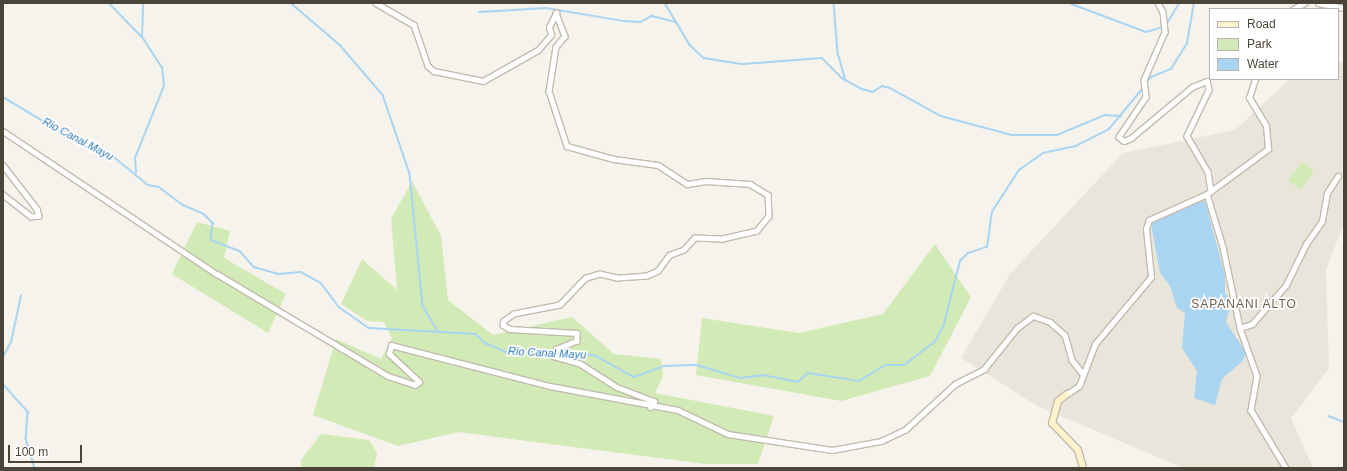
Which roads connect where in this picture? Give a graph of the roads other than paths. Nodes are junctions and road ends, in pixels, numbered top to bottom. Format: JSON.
{"nodes":[{"id":1,"x":376,"y":3,"type":"edge"},
{"id":2,"x":1158,"y":3,"type":"edge"},
{"id":3,"x":1305,"y":3,"type":"edge"},
{"id":4,"x":1318,"y":3,"type":"edge"},
{"id":5,"x":1295,"y":8,"type":"edge"},
{"id":6,"x":1344,"y":8,"type":"edge"},
{"id":7,"x":1255,"y":80,"type":"edge"},
{"id":8,"x":3,"y":131,"type":"edge"},
{"id":9,"x":3,"y":164,"type":"edge"},
{"id":10,"x":1338,"y":176,"type":"dead end"},
{"id":11,"x":1211,"y":191,"type":"junction"},
{"id":12,"x":3,"y":194,"type":"edge"},
{"id":13,"x":1207,"y":194,"type":"junction"},
{"id":14,"x":1240,"y":328,"type":"junction"},
{"id":15,"x":1082,"y":373,"type":"junction"},
{"id":16,"x":1067,"y":394,"type":"joint"},
{"id":17,"x":651,"y":407,"type":"junction"},
{"id":18,"x":1083,"y":468,"type":"edge"},
{"id":19,"x":1286,"y":468,"type":"edge"}],
"edges":[{"from":1,"to":17,"type":"street"},
{"from":2,"to":11,"type":"street"},
{"from":3,"to":5,"type":"street"},
{"from":4,"to":6,"type":"street"},
{"from":7,"to":11,"type":"street"},
{"from":8,"to":17,"type":"street"},
{"from":9,"to":12,"type":"street"},
{"from":10,"to":14,"type":"street"},
{"from":11,"to":13,"type":"street"},
{"from":13,"to":14,"type":"street"},
{"from":13,"to":15,"type":"street"},
{"from":14,"to":19,"type":"street"},
{"from":15,"to":16,"type":"street"},
{"from":15,"to":17,"type":"street"},
{"from":16,"to":18,"type":"street"}]}
